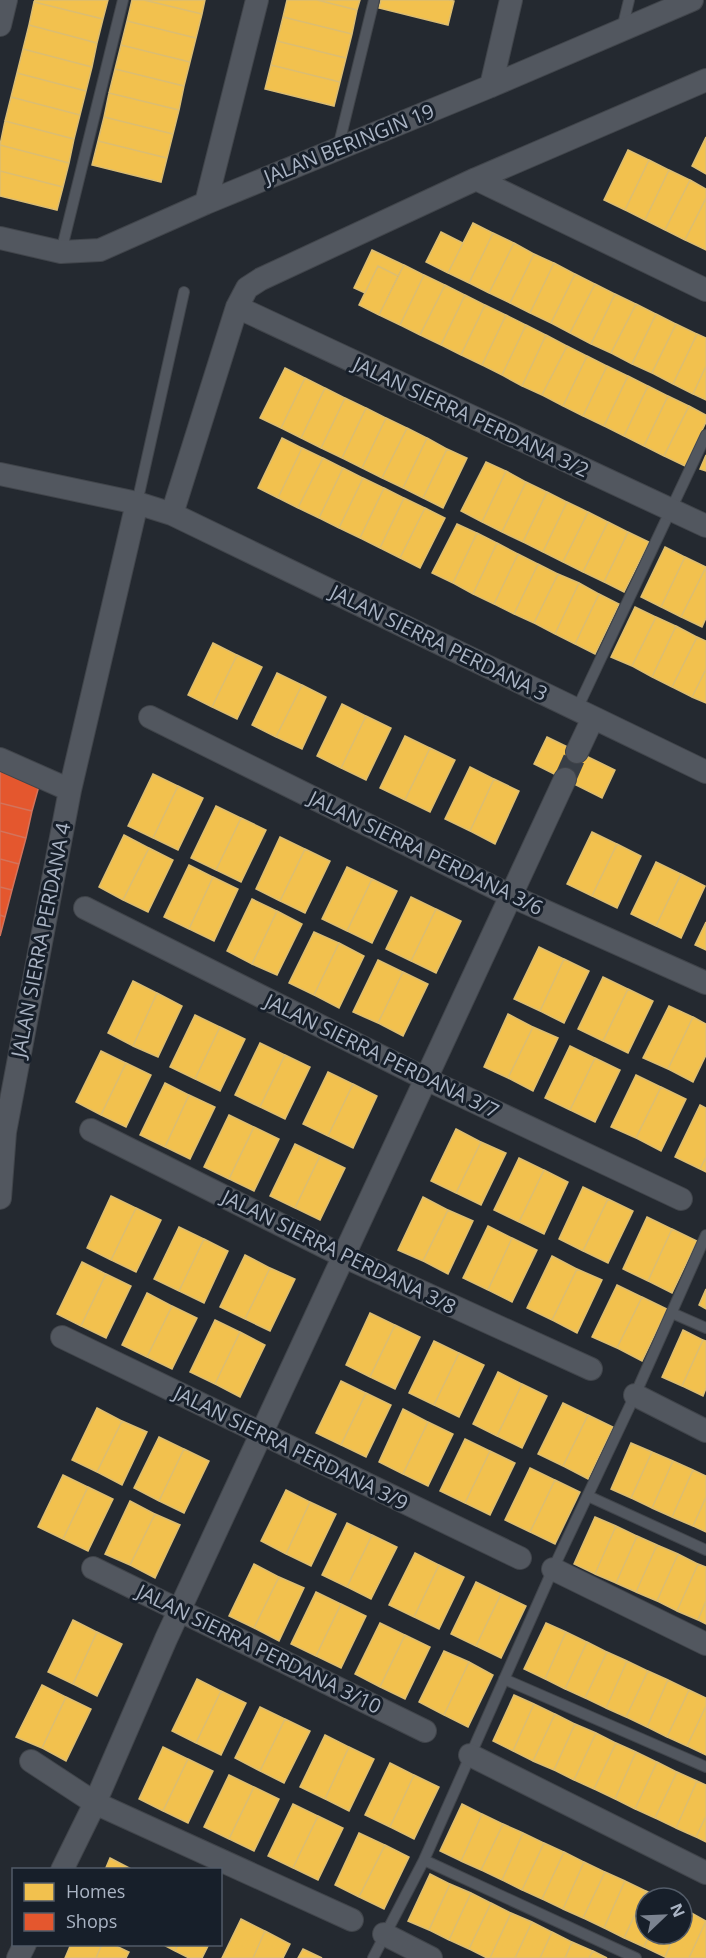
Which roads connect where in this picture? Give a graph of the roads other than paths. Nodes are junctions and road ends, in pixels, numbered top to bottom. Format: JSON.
{"nodes":[{"id":1,"x":6,"y":0,"type":"edge"},
{"id":2,"x":123,"y":0,"type":"edge"},
{"id":3,"x":257,"y":0,"type":"edge"},
{"id":4,"x":374,"y":0,"type":"edge"},
{"id":5,"x":511,"y":0,"type":"edge"},
{"id":6,"x":629,"y":0,"type":"edge"},
{"id":7,"x":692,"y":0,"type":"edge"},
{"id":8,"x":0,"y":25,"type":"edge"},
{"id":9,"x":621,"y":31,"type":"junction"},
{"id":10,"x":706,"y":80,"type":"edge"},
{"id":11,"x":491,"y":86,"type":"junction"},
{"id":12,"x":338,"y":149,"type":"junction"},
{"id":13,"x":476,"y":178,"type":"junction"},
{"id":14,"x":206,"y":203,"type":"junction"},
{"id":15,"x":0,"y":238,"type":"edge"},
{"id":16,"x":61,"y":252,"type":"junction"},
{"id":17,"x":706,"y":290,"type":"edge"},
{"id":18,"x":184,"y":292,"type":"dead end"},
{"id":19,"x":237,"y":307,"type":"junction"},
{"id":20,"x":706,"y":435,"type":"edge"},
{"id":21,"x":0,"y":474,"type":"edge"},
{"id":22,"x":137,"y":503,"type":"junction"},
{"id":23,"x":671,"y":510,"type":"junction"},
{"id":24,"x":171,"y":514,"type":"junction"},
{"id":25,"x":706,"y":526,"type":"edge"},
{"id":26,"x":585,"y":714,"type":"junction"},
{"id":27,"x":150,"y":717,"type":"dead end"},
{"id":28,"x":577,"y":752,"type":"tunnel mouth"},
{"id":29,"x":0,"y":759,"type":"edge"},
{"id":30,"x":706,"y":772,"type":"edge"},
{"id":31,"x":565,"y":779,"type":"tunnel mouth"},
{"id":32,"x":70,"y":790,"type":"junction"},
{"id":33,"x":511,"y":896,"type":"junction"},
{"id":34,"x":86,"y":908,"type":"dead end"},
{"id":35,"x":706,"y":983,"type":"edge"},
{"id":36,"x":426,"y":1079,"type":"junction"},
{"id":37,"x":91,"y":1130,"type":"dead end"},
{"id":38,"x":2,"y":1131,"type":"edge"},
{"id":39,"x":0,"y":1198,"type":"edge"},
{"id":40,"x":681,"y":1199,"type":"dead end"},
{"id":41,"x":706,"y":1235,"type":"edge"},
{"id":42,"x":343,"y":1256,"type":"junction"},
{"id":43,"x":672,"y":1312,"type":"junction"},
{"id":44,"x":706,"y":1328,"type":"edge"},
{"id":45,"x":62,"y":1337,"type":"dead end"},
{"id":46,"x":591,"y":1369,"type":"dead end"},
{"id":47,"x":635,"y":1395,"type":"junction"},
{"id":48,"x":706,"y":1431,"type":"edge"},
{"id":49,"x":261,"y":1434,"type":"junction"},
{"id":50,"x":588,"y":1496,"type":"junction"},
{"id":51,"x":706,"y":1550,"type":"edge"},
{"id":52,"x":520,"y":1558,"type":"dead end"},
{"id":53,"x":93,"y":1569,"type":"dead end"},
{"id":54,"x":553,"y":1569,"type":"junction"},
{"id":55,"x":179,"y":1610,"type":"junction"},
{"id":56,"x":706,"y":1644,"type":"edge"},
{"id":57,"x":504,"y":1679,"type":"junction"},
{"id":58,"x":425,"y":1731,"type":"dead end"},
{"id":59,"x":470,"y":1755,"type":"junction"},
{"id":60,"x":31,"y":1761,"type":"dead end"},
{"id":61,"x":706,"y":1767,"type":"edge"},
{"id":62,"x":95,"y":1803,"type":"junction"},
{"id":63,"x":424,"y":1860,"type":"junction"},
{"id":64,"x":62,"y":1868,"type":"edge"},
{"id":65,"x":706,"y":1873,"type":"edge"},
{"id":66,"x":352,"y":1920,"type":"dead end"},
{"id":67,"x":384,"y":1934,"type":"junction"},
{"id":68,"x":373,"y":1958,"type":"edge"},
{"id":69,"x":431,"y":1958,"type":"edge"},
{"id":70,"x":636,"y":1958,"type":"edge"}],
"edges":[{"from":1,"to":8,"type":"street"},
{"from":2,"to":16,"type":"lane"},
{"from":3,"to":14,"type":"street"},
{"from":4,"to":12,"type":"lane"},
{"from":5,"to":11,"type":"street"},
{"from":6,"to":9,"type":"lane"},
{"from":7,"to":9,"type":"street","name":"JALAN BERINGIN 19"},
{"from":9,"to":11,"type":"street","name":"JALAN BERINGIN 19"},
{"from":10,"to":13,"type":"street"},
{"from":11,"to":12,"type":"street","name":"JALAN BERINGIN 19"},
{"from":12,"to":14,"type":"street","name":"JALAN BERINGIN 19"},
{"from":13,"to":17,"type":"street"},
{"from":13,"to":19,"type":"street"},
{"from":14,"to":16,"type":"street","name":"JALAN BERINGIN 19"},
{"from":15,"to":16,"type":"street","name":"JALAN BERINGIN 19"},
{"from":18,"to":22,"type":"lane"},
{"from":19,"to":23,"type":"street","name":"JALAN SIERRA PERDANA 3/2"},
{"from":19,"to":24,"type":"street"},
{"from":20,"to":23,"type":"lane"},
{"from":21,"to":22,"type":"street","name":"JALAN SIERRA PERDANA 3"},
{"from":22,"to":24,"type":"street","name":"JALAN SIERRA PERDANA 3"},
{"from":22,"to":32,"type":"street","name":"JALAN SIERRA PERDANA 4"},
{"from":23,"to":25,"type":"street","name":"JALAN SIERRA PERDANA 3/2"},
{"from":23,"to":26,"type":"lane"},
{"from":24,"to":26,"type":"street","name":"JALAN SIERRA PERDANA 3"},
{"from":26,"to":28,"type":"street"},
{"from":26,"to":30,"type":"street","name":"JALAN SIERRA PERDANA 3"},
{"from":27,"to":33,"type":"street","name":"JALAN SIERRA PERDANA 3/6"},
{"from":29,"to":32,"type":"street"},
{"from":31,"to":33,"type":"street"},
{"from":32,"to":38,"type":"street","name":"JALAN SIERRA PERDANA 4"},
{"from":33,"to":35,"type":"street","name":"JALAN SIERRA PERDANA 3/6"},
{"from":33,"to":36,"type":"street"},
{"from":34,"to":36,"type":"street","name":"JALAN SIERRA PERDANA 3/7"},
{"from":36,"to":40,"type":"street","name":"JALAN SIERRA PERDANA 3/7"},
{"from":36,"to":42,"type":"street"},
{"from":37,"to":42,"type":"street","name":"JALAN SIERRA PERDANA 3/8"},
{"from":38,"to":39,"type":"street","name":"JALAN SIERRA PERDANA 4"},
{"from":41,"to":43,"type":"lane"},
{"from":42,"to":46,"type":"street","name":"JALAN SIERRA PERDANA 3/8"},
{"from":42,"to":49,"type":"street"},
{"from":43,"to":44,"type":"lane"},
{"from":43,"to":47,"type":"lane"},
{"from":45,"to":49,"type":"street","name":"JALAN SIERRA PERDANA 3/9"},
{"from":47,"to":48,"type":"street"},
{"from":47,"to":50,"type":"lane"},
{"from":49,"to":52,"type":"street","name":"JALAN SIERRA PERDANA 3/9"},
{"from":49,"to":55,"type":"street"},
{"from":50,"to":51,"type":"lane"},
{"from":50,"to":54,"type":"lane"},
{"from":53,"to":55,"type":"street","name":"JALAN SIERRA PERDANA 3/10"},
{"from":54,"to":56,"type":"street"},
{"from":54,"to":57,"type":"lane"},
{"from":55,"to":58,"type":"street","name":"JALAN SIERRA PERDANA 3/10"},
{"from":55,"to":62,"type":"street"},
{"from":57,"to":59,"type":"lane"},
{"from":57,"to":61,"type":"lane"},
{"from":59,"to":63,"type":"lane"},
{"from":59,"to":65,"type":"street"},
{"from":60,"to":62,"type":"street"},
{"from":62,"to":64,"type":"street"},
{"from":62,"to":66,"type":"street"},
{"from":63,"to":67,"type":"lane"},
{"from":63,"to":70,"type":"lane"},
{"from":67,"to":68,"type":"lane"},
{"from":67,"to":69,"type":"street"}]}
